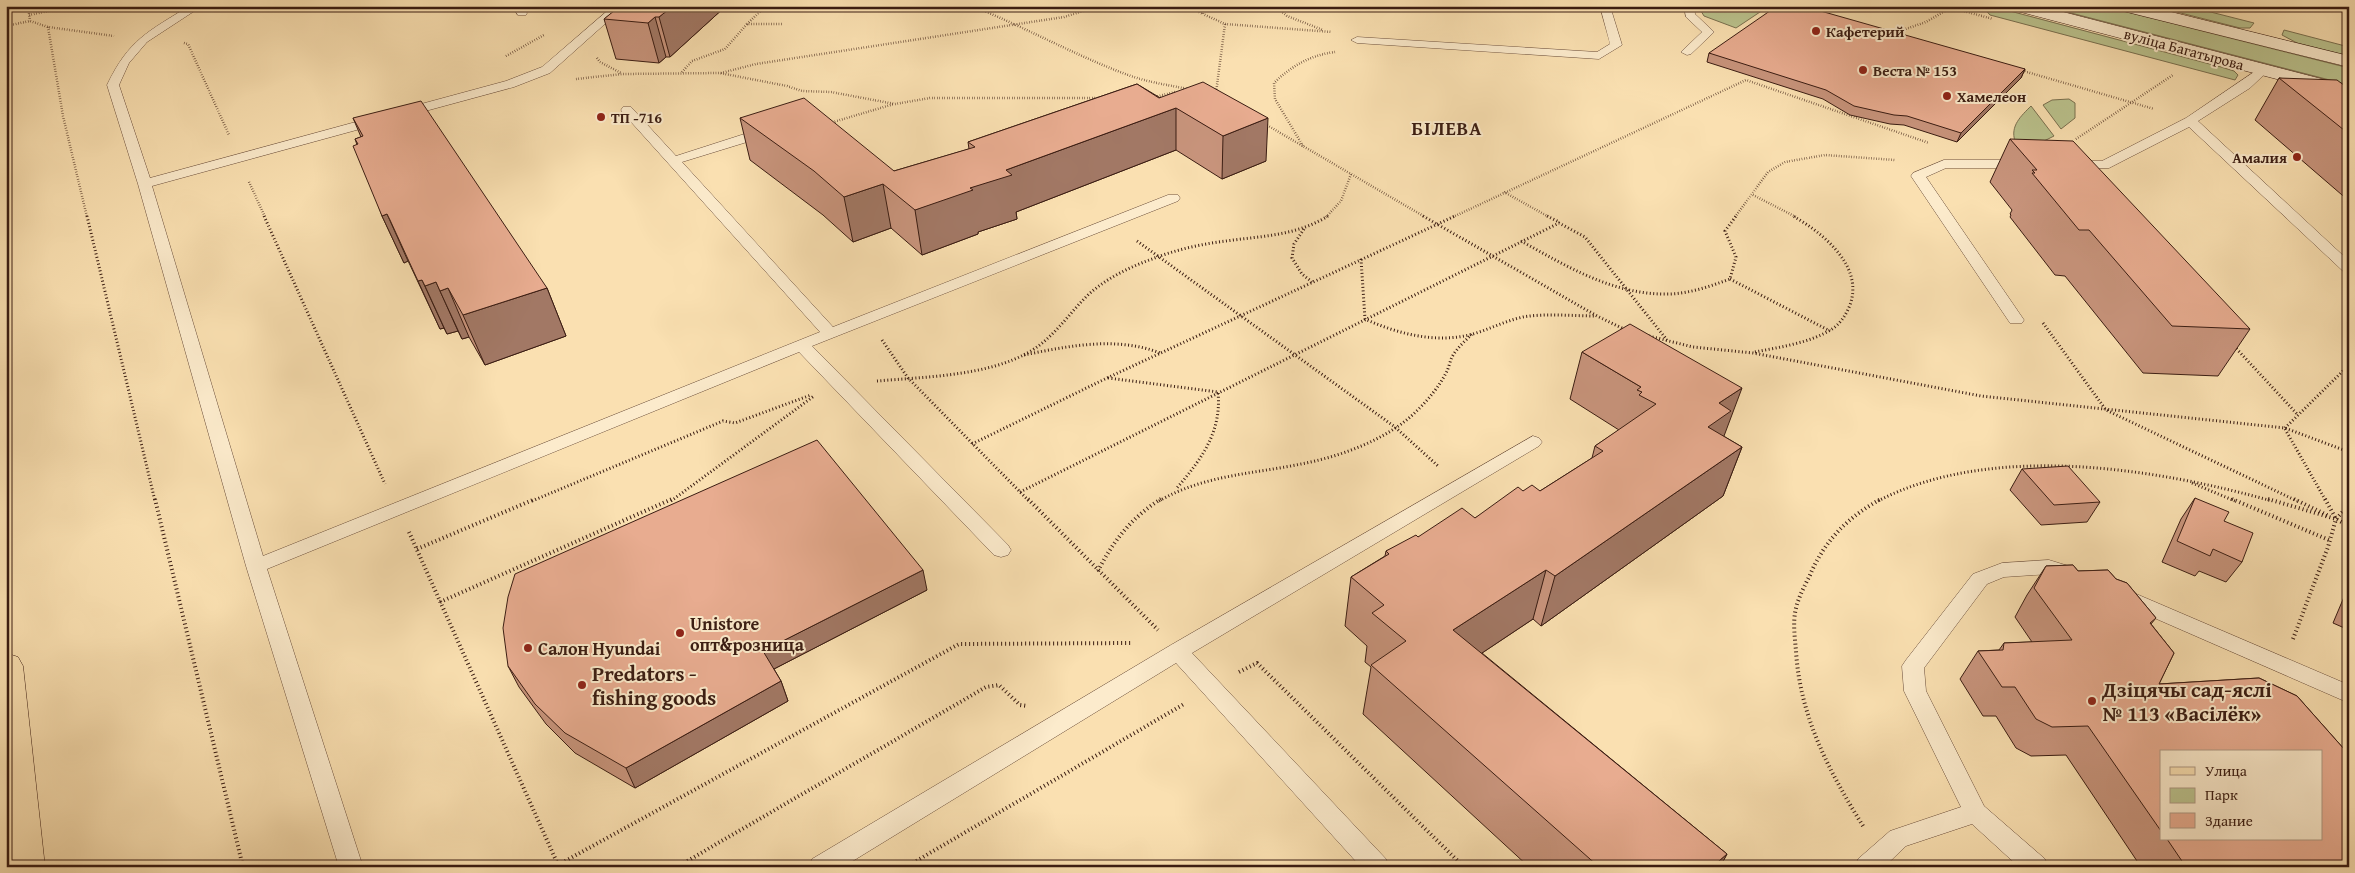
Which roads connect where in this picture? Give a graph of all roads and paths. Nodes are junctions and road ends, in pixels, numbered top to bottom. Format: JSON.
{"nodes":[{"id":1,"x":28,"y":6,"type":"edge"},
{"id":2,"x":73,"y":6,"type":"edge"},
{"id":3,"x":197,"y":6,"type":"edge"},
{"id":4,"x":620,"y":6,"type":"edge"},
{"id":5,"x":766,"y":6,"type":"edge"},
{"id":6,"x":972,"y":6,"type":"edge"},
{"id":7,"x":1099,"y":6,"type":"edge"},
{"id":8,"x":1188,"y":6,"type":"edge"},
{"id":9,"x":1204,"y":6,"type":"edge"},
{"id":10,"x":1275,"y":6,"type":"edge"},
{"id":11,"x":1605,"y":6,"type":"edge"},
{"id":12,"x":1689,"y":6,"type":"edge"},
{"id":13,"x":1953,"y":6,"type":"edge"},
{"id":14,"x":2019,"y":6,"type":"edge"},
{"id":15,"x":2125,"y":6,"type":"edge"},
{"id":16,"x":1203,"y":14,"type":"junction"},
{"id":17,"x":29,"y":15,"type":"junction"},
{"id":18,"x":30,"y":21,"type":"junction"},
{"id":19,"x":747,"y":24,"type":"junction"},
{"id":20,"x":782,"y":24,"type":"dead end"},
{"id":21,"x":1017,"y":24,"type":"junction"},
{"id":22,"x":6,"y":26,"type":"edge"},
{"id":23,"x":48,"y":27,"type":"junction"},
{"id":24,"x":1326,"y":31,"type":"dead end"},
{"id":25,"x":548,"y":32,"type":"dead end"},
{"id":26,"x":1903,"y":36,"type":"edge"},
{"id":27,"x":143,"y":40,"type":"junction"},
{"id":28,"x":1357,"y":40,"type":"dead end"},
{"id":29,"x":1336,"y":52,"type":"dead end"},
{"id":30,"x":1687,"y":52,"type":"dead end"},
{"id":31,"x":595,"y":56,"type":"dead end"},
{"id":32,"x":502,"y":58,"type":"dead end"},
{"id":33,"x":2349,"y":62,"type":"edge"},
{"id":34,"x":2017,"y":69,"type":"edge"},
{"id":35,"x":2263,"y":70,"type":"junction"},
{"id":36,"x":682,"y":72,"type":"junction"},
{"id":37,"x":720,"y":73,"type":"junction"},
{"id":38,"x":622,"y":74,"type":"junction"},
{"id":39,"x":568,"y":80,"type":"dead end"},
{"id":40,"x":2349,"y":92,"type":"edge"},
{"id":41,"x":1215,"y":95,"type":"edge"},
{"id":42,"x":1154,"y":97,"type":"edge"},
{"id":43,"x":1107,"y":98,"type":"edge"},
{"id":44,"x":894,"y":104,"type":"junction"},
{"id":45,"x":627,"y":110,"type":"dead end"},
{"id":46,"x":2190,"y":121,"type":"junction"},
{"id":47,"x":1263,"y":123,"type":"dead end"},
{"id":48,"x":826,"y":124,"type":"joint"},
{"id":49,"x":1933,"y":144,"type":"dead end"},
{"id":50,"x":1303,"y":146,"type":"junction"},
{"id":51,"x":239,"y":159,"type":"junction"},
{"id":52,"x":673,"y":161,"type":"junction"},
{"id":53,"x":2039,"y":165,"type":"edge"},
{"id":54,"x":2058,"y":165,"type":"edge"},
{"id":55,"x":1350,"y":174,"type":"junction"},
{"id":56,"x":145,"y":184,"type":"junction"},
{"id":57,"x":1504,"y":192,"type":"junction"},
{"id":58,"x":1173,"y":198,"type":"dead end"},
{"id":59,"x":1112,"y":222,"type":"junction"},
{"id":60,"x":1559,"y":222,"type":"junction"},
{"id":61,"x":1436,"y":224,"type":"junction"},
{"id":62,"x":1304,"y":229,"type":"junction"},
{"id":63,"x":1522,"y":241,"type":"junction"},
{"id":64,"x":1158,"y":256,"type":"junction"},
{"id":65,"x":1491,"y":256,"type":"junction"},
{"id":66,"x":1361,"y":259,"type":"junction"},
{"id":67,"x":2349,"y":270,"type":"edge"},
{"id":68,"x":1730,"y":279,"type":"junction"},
{"id":69,"x":1312,"y":282,"type":"junction"},
{"id":70,"x":1628,"y":292,"type":"junction"},
{"id":71,"x":1240,"y":316,"type":"junction"},
{"id":72,"x":1597,"y":316,"type":"junction"},
{"id":73,"x":867,"y":318,"type":"junction"},
{"id":74,"x":1365,"y":319,"type":"junction"},
{"id":75,"x":2016,"y":320,"type":"dead end"},
{"id":76,"x":2042,"y":322,"type":"dead end"},
{"id":77,"x":1631,"y":331,"type":"edge"},
{"id":78,"x":1830,"y":331,"type":"junction"},
{"id":79,"x":830,"y":333,"type":"junction"},
{"id":80,"x":1472,"y":334,"type":"junction"},
{"id":81,"x":1646,"y":336,"type":"edge"},
{"id":82,"x":1667,"y":341,"type":"junction"},
{"id":83,"x":2231,"y":342,"type":"edge"},
{"id":84,"x":801,"y":344,"type":"junction"},
{"id":85,"x":1753,"y":353,"type":"junction"},
{"id":86,"x":1160,"y":354,"type":"junction"},
{"id":87,"x":1294,"y":354,"type":"junction"},
{"id":88,"x":1020,"y":356,"type":"junction"},
{"id":89,"x":2349,"y":364,"type":"edge"},
{"id":90,"x":908,"y":378,"type":"junction"},
{"id":91,"x":1107,"y":378,"type":"junction"},
{"id":92,"x":841,"y":384,"type":"junction"},
{"id":93,"x":1218,"y":392,"type":"junction"},
{"id":94,"x":2106,"y":410,"type":"junction"},
{"id":95,"x":2298,"y":415,"type":"junction"},
{"id":96,"x":1395,"y":427,"type":"junction"},
{"id":97,"x":2285,"y":428,"type":"junction"},
{"id":98,"x":1533,"y":442,"type":"dead end"},
{"id":99,"x":972,"y":444,"type":"junction"},
{"id":100,"x":2349,"y":452,"type":"edge"},
{"id":101,"x":2180,"y":478,"type":"dead end"},
{"id":102,"x":1459,"y":485,"type":"junction"},
{"id":103,"x":1176,"y":490,"type":"junction"},
{"id":104,"x":1020,"y":492,"type":"junction"},
{"id":105,"x":2349,"y":505,"type":"edge"},
{"id":106,"x":396,"y":509,"type":"junction"},
{"id":107,"x":2336,"y":519,"type":"junction"},
{"id":108,"x":2329,"y":540,"type":"junction"},
{"id":109,"x":417,"y":549,"type":"junction"},
{"id":110,"x":1001,"y":550,"type":"dead end"},
{"id":111,"x":256,"y":566,"type":"junction"},
{"id":112,"x":1098,"y":571,"type":"junction"},
{"id":113,"x":2084,"y":580,"type":"edge"},
{"id":114,"x":2111,"y":591,"type":"edge"},
{"id":115,"x":440,"y":602,"type":"junction"},
{"id":116,"x":1153,"y":638,"type":"dead end"},
{"id":117,"x":1135,"y":643,"type":"dead end"},
{"id":118,"x":1178,"y":651,"type":"junction"},
{"id":119,"x":6,"y":666,"type":"edge"},
{"id":120,"x":2283,"y":667,"type":"junction"},
{"id":121,"x":1212,"y":687,"type":"junction"},
{"id":122,"x":2349,"y":694,"type":"edge"},
{"id":123,"x":1037,"y":707,"type":"dead end"},
{"id":124,"x":1976,"y":813,"type":"junction"},
{"id":125,"x":558,"y":866,"type":"edge"},
{"id":126,"x":26,"y":867,"type":"edge"},
{"id":127,"x":243,"y":867,"type":"edge"},
{"id":128,"x":350,"y":867,"type":"edge"},
{"id":129,"x":677,"y":867,"type":"edge"},
{"id":130,"x":821,"y":867,"type":"edge"},
{"id":131,"x":906,"y":867,"type":"edge"},
{"id":132,"x":1377,"y":867,"type":"edge"},
{"id":133,"x":1464,"y":867,"type":"edge"},
{"id":134,"x":1867,"y":867,"type":"edge"},
{"id":135,"x":2036,"y":867,"type":"edge"}],
"edges":[{"from":1,"to":17,"type":"path"},
{"from":2,"to":17,"type":"path"},
{"from":3,"to":27,"type":"lane"},
{"from":4,"to":51,"type":"lane"},
{"from":5,"to":19,"type":"path"},
{"from":6,"to":21,"type":"path"},
{"from":7,"to":21,"type":"path"},
{"from":8,"to":16,"type":"path"},
{"from":9,"to":16,"type":"path"},
{"from":10,"to":24,"type":"path"},
{"from":11,"to":28,"type":"lane"},
{"from":12,"to":30,"type":"lane"},
{"from":13,"to":26,"type":"path"},
{"from":14,"to":35,"type":"street","name":"вуліца Багатырова"},
{"from":15,"to":33,"type":"street","name":"вуліца Багатырова"},
{"from":16,"to":41,"type":"path"},
{"from":17,"to":18,"type":"path"},
{"from":18,"to":22,"type":"path"},
{"from":18,"to":23,"type":"path"},
{"from":19,"to":20,"type":"path"},
{"from":19,"to":36,"type":"path"},
{"from":21,"to":37,"type":"path"},
{"from":21,"to":42,"type":"path"},
{"from":23,"to":27,"type":"path"},
{"from":23,"to":127,"type":"path"},
{"from":25,"to":32,"type":"path"},
{"from":27,"to":51,"type":"path"},
{"from":27,"to":56,"type":"lane"},
{"from":29,"to":50,"type":"path"},
{"from":31,"to":38,"type":"path"},
{"from":34,"to":46,"type":"path"},
{"from":35,"to":40,"type":"street","name":"вуліца Багатырова"},
{"from":35,"to":46,"type":"lane"},
{"from":36,"to":37,"type":"path"},
{"from":36,"to":38,"type":"path"},
{"from":37,"to":44,"type":"path"},
{"from":38,"to":39,"type":"path"},
{"from":43,"to":44,"type":"path"},
{"from":44,"to":48,"type":"path"},
{"from":45,"to":52,"type":"lane"},
{"from":46,"to":54,"type":"lane"},
{"from":46,"to":67,"type":"lane"},
{"from":47,"to":50,"type":"path"},
{"from":48,"to":52,"type":"lane"},
{"from":49,"to":57,"type":"path"},
{"from":50,"to":55,"type":"path"},
{"from":51,"to":56,"type":"lane"},
{"from":51,"to":106,"type":"path"},
{"from":52,"to":79,"type":"lane"},
{"from":53,"to":75,"type":"lane"},
{"from":55,"to":61,"type":"path"},
{"from":55,"to":62,"type":"path"},
{"from":56,"to":111,"type":"lane"},
{"from":57,"to":60,"type":"path"},
{"from":57,"to":61,"type":"path"},
{"from":58,"to":59,"type":"lane"},
{"from":59,"to":64,"type":"path"},
{"from":59,"to":73,"type":"lane"},
{"from":60,"to":63,"type":"path"},
{"from":60,"to":70,"type":"path"},
{"from":61,"to":65,"type":"path"},
{"from":61,"to":66,"type":"path"},
{"from":62,"to":64,"type":"path"},
{"from":62,"to":69,"type":"path"},
{"from":63,"to":65,"type":"path"},
{"from":63,"to":70,"type":"path"},
{"from":64,"to":71,"type":"path"},
{"from":64,"to":88,"type":"path"},
{"from":65,"to":72,"type":"path"},
{"from":65,"to":74,"type":"path"},
{"from":66,"to":69,"type":"path"},
{"from":66,"to":74,"type":"path"},
{"from":68,"to":70,"type":"path"},
{"from":68,"to":78,"type":"path"},
{"from":68,"to":78,"type":"path"},
{"from":69,"to":71,"type":"path"},
{"from":70,"to":82,"type":"path"},
{"from":71,"to":86,"type":"path"},
{"from":71,"to":87,"type":"path"},
{"from":72,"to":77,"type":"path"},
{"from":72,"to":80,"type":"path"},
{"from":73,"to":79,"type":"lane"},
{"from":73,"to":90,"type":"path"},
{"from":74,"to":80,"type":"path"},
{"from":74,"to":87,"type":"path"},
{"from":76,"to":94,"type":"path"},
{"from":78,"to":85,"type":"path"},
{"from":79,"to":84,"type":"lane"},
{"from":80,"to":96,"type":"path"},
{"from":81,"to":82,"type":"path"},
{"from":82,"to":85,"type":"path"},
{"from":83,"to":95,"type":"path"},
{"from":84,"to":92,"type":"lane"},
{"from":84,"to":106,"type":"lane"},
{"from":85,"to":94,"type":"path"},
{"from":86,"to":88,"type":"path"},
{"from":86,"to":91,"type":"path"},
{"from":87,"to":93,"type":"path"},
{"from":87,"to":96,"type":"path"},
{"from":88,"to":90,"type":"path"},
{"from":89,"to":95,"type":"path"},
{"from":90,"to":92,"type":"path"},
{"from":90,"to":99,"type":"path"},
{"from":91,"to":93,"type":"path"},
{"from":91,"to":99,"type":"path"},
{"from":92,"to":110,"type":"lane"},
{"from":93,"to":103,"type":"path"},
{"from":93,"to":104,"type":"path"},
{"from":94,"to":97,"type":"path"},
{"from":94,"to":107,"type":"path"},
{"from":95,"to":97,"type":"path"},
{"from":96,"to":102,"type":"path"},
{"from":96,"to":103,"type":"path"},
{"from":97,"to":100,"type":"path"},
{"from":97,"to":107,"type":"path"},
{"from":98,"to":102,"type":"lane"},
{"from":99,"to":104,"type":"path"},
{"from":101,"to":108,"type":"path"},
{"from":102,"to":118,"type":"lane"},
{"from":103,"to":112,"type":"path"},
{"from":104,"to":112,"type":"path"},
{"from":105,"to":107,"type":"path"},
{"from":106,"to":109,"type":"path"},
{"from":106,"to":111,"type":"lane"},
{"from":107,"to":108,"type":"path"},
{"from":108,"to":120,"type":"path"},
{"from":109,"to":115,"type":"path"},
{"from":109,"to":115,"type":"path"},
{"from":111,"to":128,"type":"lane"},
{"from":112,"to":116,"type":"path"},
{"from":113,"to":124,"type":"lane"},
{"from":114,"to":120,"type":"lane"},
{"from":115,"to":125,"type":"path"},
{"from":117,"to":125,"type":"path"},
{"from":118,"to":121,"type":"lane"},
{"from":118,"to":130,"type":"lane"},
{"from":119,"to":126,"type":"main road"},
{"from":120,"to":122,"type":"lane"},
{"from":121,"to":131,"type":"path"},
{"from":121,"to":132,"type":"lane"},
{"from":121,"to":133,"type":"path"},
{"from":123,"to":129,"type":"path"},
{"from":124,"to":134,"type":"lane"},
{"from":124,"to":135,"type":"lane"}]}
